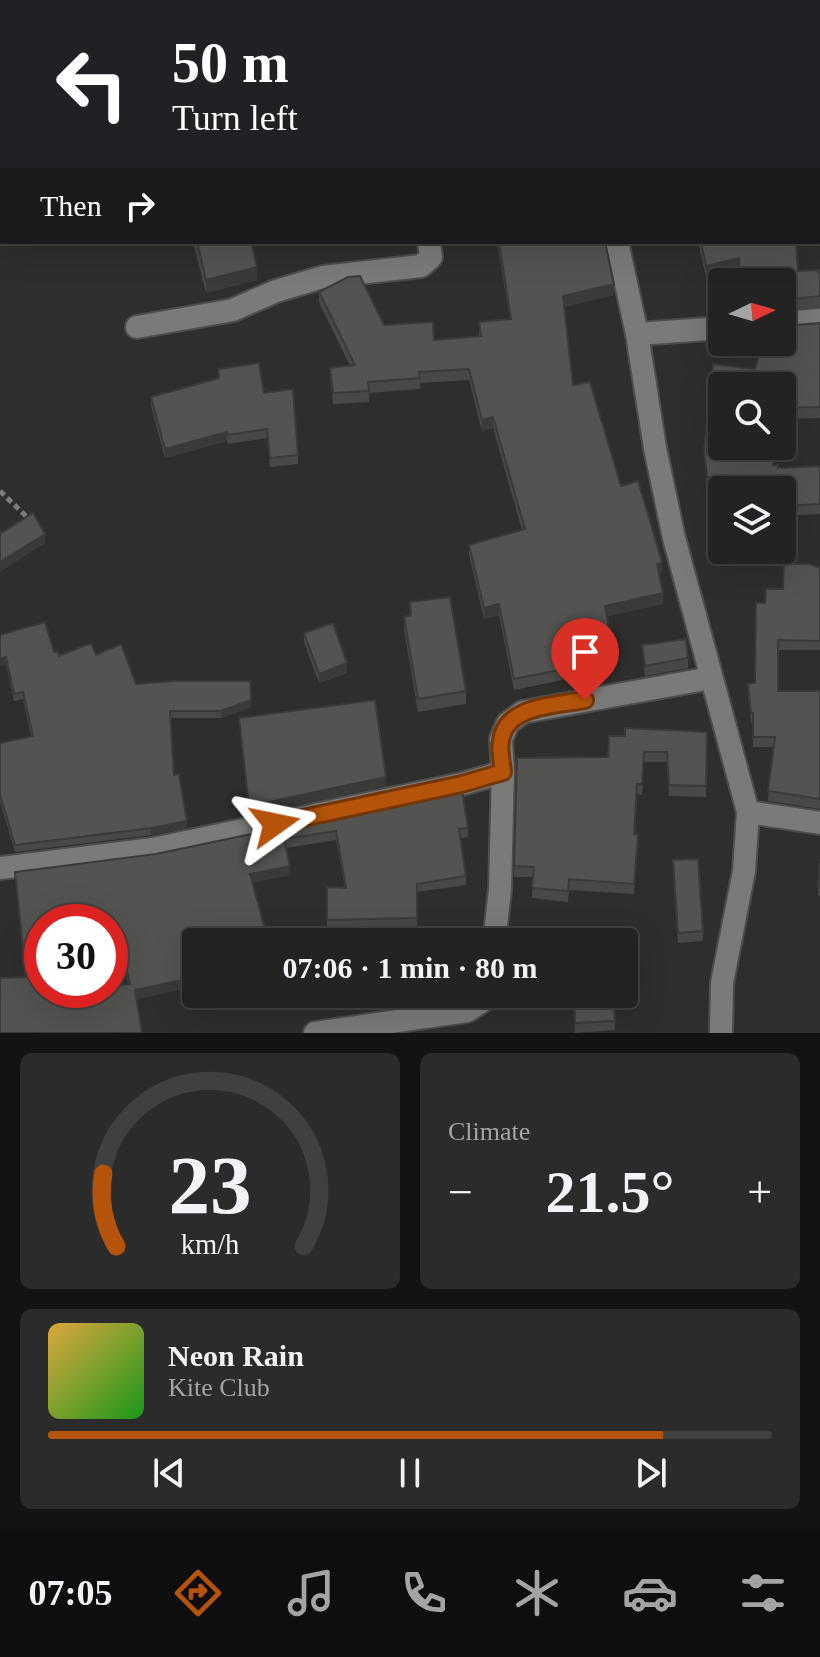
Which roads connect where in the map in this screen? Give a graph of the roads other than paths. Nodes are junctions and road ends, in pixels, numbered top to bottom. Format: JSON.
{"nodes":[{"id":1,"x":429,"y":244,"type":"edge"},
{"id":2,"x":617,"y":244,"type":"edge"},
{"id":3,"x":820,"y":320,"type":"edge"},
{"id":4,"x":796,"y":322,"type":"edge"},
{"id":5,"x":137,"y":327,"type":"dead end"},
{"id":6,"x":708,"y":329,"type":"edge"},
{"id":7,"x":637,"y":334,"type":"junction"},
{"id":8,"x":711,"y":678,"type":"junction"},
{"id":9,"x":503,"y":772,"type":"junction"},
{"id":10,"x":748,"y":812,"type":"junction"},
{"id":11,"x":820,"y":823,"type":"edge"},
{"id":12,"x":0,"y":868,"type":"edge"},
{"id":13,"x":496,"y":928,"type":"edge"},
{"id":14,"x":472,"y":1008,"type":"edge"},
{"id":15,"x":315,"y":1033,"type":"edge"},
{"id":16,"x":721,"y":1033,"type":"edge"}],
"edges":[{"from":1,"to":5,"type":"street"},
{"from":2,"to":7,"type":"street"},
{"from":3,"to":4,"type":"street"},
{"from":6,"to":7,"type":"street"},
{"from":7,"to":8,"type":"street"},
{"from":8,"to":9,"type":"street"},
{"from":8,"to":10,"type":"street"},
{"from":9,"to":12,"type":"street"},
{"from":9,"to":13,"type":"street"},
{"from":10,"to":11,"type":"street"},
{"from":10,"to":16,"type":"street"},
{"from":14,"to":15,"type":"street"}]}
